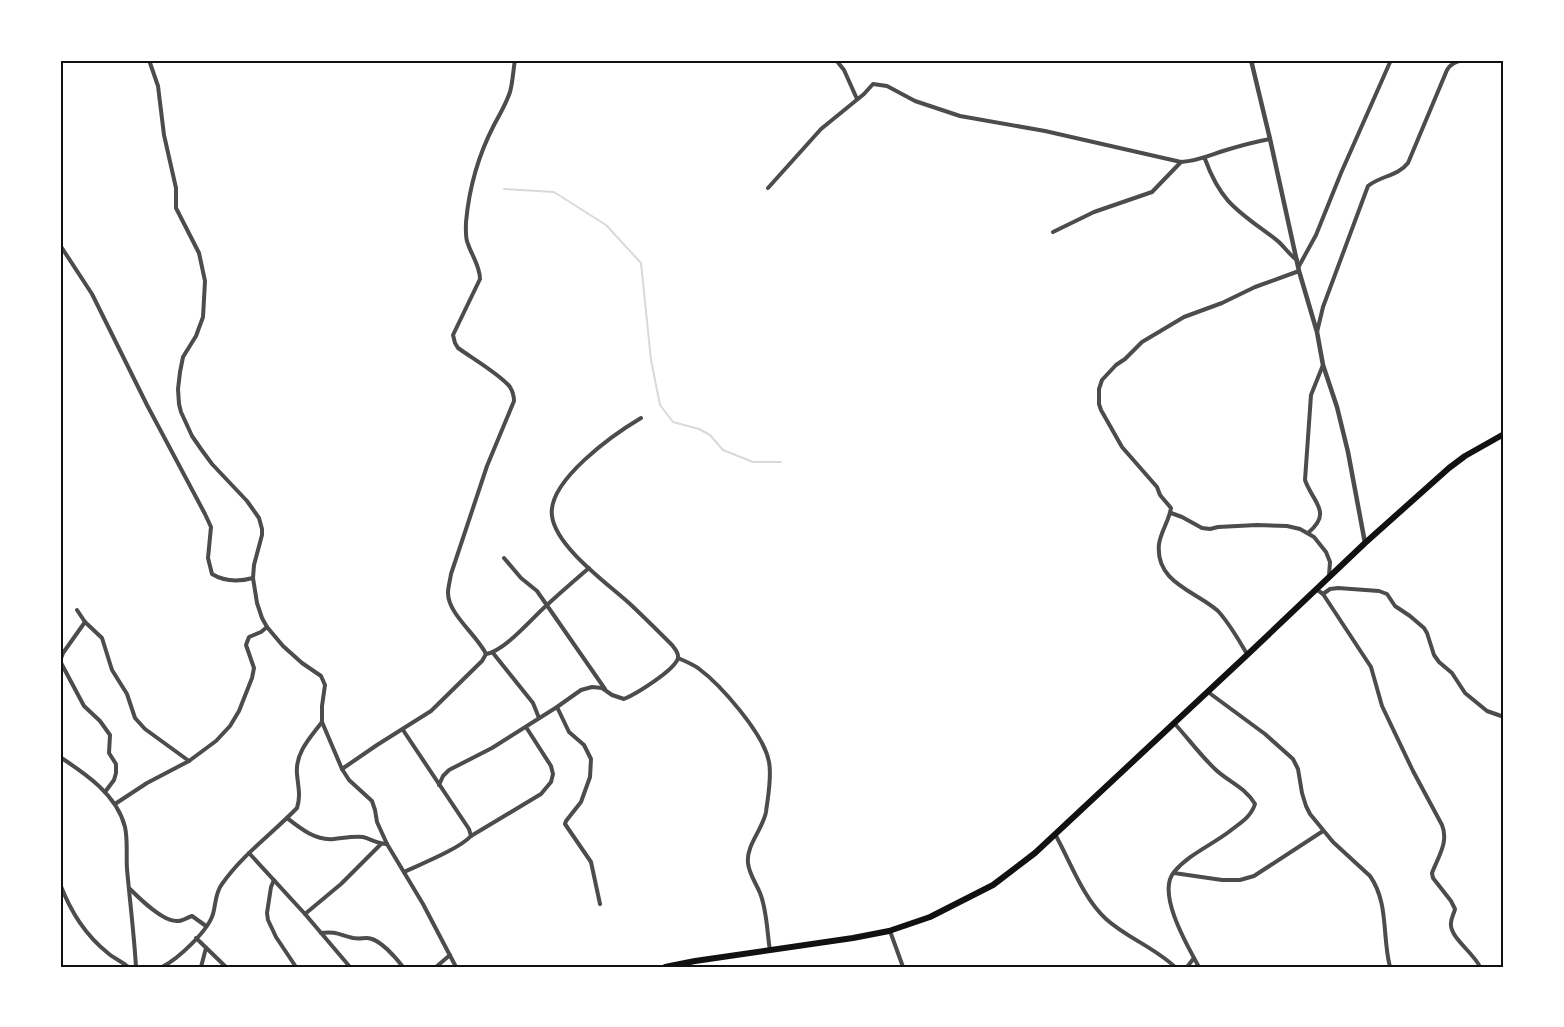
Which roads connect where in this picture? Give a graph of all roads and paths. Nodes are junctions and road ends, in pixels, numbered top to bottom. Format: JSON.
{"nodes":[{"id":1,"x":149,"y":60,"type":"edge"},
{"id":2,"x":515,"y":60,"type":"edge"},
{"id":3,"x":836,"y":60,"type":"edge"},
{"id":4,"x":1251,"y":60,"type":"edge"},
{"id":5,"x":1391,"y":60,"type":"edge"},
{"id":6,"x":1463,"y":60,"type":"edge"},
{"id":7,"x":857,"y":99,"type":"junction"},
{"id":8,"x":1270,"y":139,"type":"junction"},
{"id":9,"x":1205,"y":159,"type":"junction"},
{"id":10,"x":1181,"y":162,"type":"junction"},
{"id":11,"x":768,"y":188,"type":"dead end"},
{"id":12,"x":1053,"y":232,"type":"dead end"},
{"id":13,"x":60,"y":245,"type":"edge"},
{"id":14,"x":1297,"y":260,"type":"junction"},
{"id":15,"x":1299,"y":268,"type":"junction"},
{"id":16,"x":1317,"y":333,"type":"junction"},
{"id":17,"x":1323,"y":364,"type":"junction"},
{"id":18,"x":641,"y":418,"type":"dead end"},
{"id":19,"x":1504,"y":434,"type":"edge"},
{"id":20,"x":1170,"y":513,"type":"junction"},
{"id":21,"x":1308,"y":533,"type":"junction"},
{"id":22,"x":1365,"y":543,"type":"junction"},
{"id":23,"x":504,"y":558,"type":"dead end"},
{"id":24,"x":589,"y":568,"type":"junction"},
{"id":25,"x":1329,"y":576,"type":"junction"},
{"id":26,"x":253,"y":578,"type":"junction"},
{"id":27,"x":1316,"y":589,"type":"junction"},
{"id":28,"x":1323,"y":594,"type":"junction"},
{"id":29,"x":546,"y":605,"type":"junction"},
{"id":30,"x":76,"y":610,"type":"dead end"},
{"id":31,"x":85,"y":622,"type":"junction"},
{"id":32,"x":267,"y":627,"type":"junction"},
{"id":33,"x":493,"y":653,"type":"junction"},
{"id":34,"x":486,"y":654,"type":"junction"},
{"id":35,"x":1247,"y":655,"type":"junction"},
{"id":36,"x":678,"y":658,"type":"junction"},
{"id":37,"x":605,"y":689,"type":"junction"},
{"id":38,"x":1208,"y":691,"type":"junction"},
{"id":39,"x":557,"y":707,"type":"junction"},
{"id":40,"x":1504,"y":717,"type":"edge"},
{"id":41,"x":539,"y":718,"type":"junction"},
{"id":42,"x":322,"y":722,"type":"junction"},
{"id":43,"x":1174,"y":723,"type":"junction"},
{"id":44,"x":526,"y":727,"type":"junction"},
{"id":45,"x":403,"y":730,"type":"junction"},
{"id":46,"x":60,"y":757,"type":"edge"},
{"id":47,"x":189,"y":761,"type":"junction"},
{"id":48,"x":342,"y":769,"type":"junction"},
{"id":49,"x":439,"y":785,"type":"junction"},
{"id":50,"x":105,"y":792,"type":"junction"},
{"id":51,"x":115,"y":804,"type":"junction"},
{"id":52,"x":287,"y":818,"type":"junction"},
{"id":53,"x":1323,"y":831,"type":"junction"},
{"id":54,"x":1054,"y":834,"type":"junction"},
{"id":55,"x":471,"y":836,"type":"junction"},
{"id":56,"x":384,"y":844,"type":"junction"},
{"id":57,"x":249,"y":853,"type":"junction"},
{"id":58,"x":404,"y":872,"type":"junction"},
{"id":59,"x":1173,"y":873,"type":"junction"},
{"id":60,"x":274,"y":880,"type":"junction"},
{"id":61,"x":60,"y":884,"type":"edge"},
{"id":62,"x":130,"y":889,"type":"junction"},
{"id":63,"x":600,"y":904,"type":"dead end"},
{"id":64,"x":304,"y":914,"type":"junction"},
{"id":65,"x":206,"y":926,"type":"junction"},
{"id":66,"x":890,"y":931,"type":"junction"},
{"id":67,"x":321,"y":933,"type":"junction"},
{"id":68,"x":196,"y":938,"type":"junction"},
{"id":69,"x":206,"y":948,"type":"junction"},
{"id":70,"x":770,"y":951,"type":"junction"},
{"id":71,"x":450,"y":955,"type":"junction"},
{"id":72,"x":1194,"y":958,"type":"junction"},
{"id":73,"x":129,"y":967,"type":"edge"},
{"id":74,"x":136,"y":967,"type":"edge"},
{"id":75,"x":162,"y":967,"type":"edge"},
{"id":76,"x":201,"y":967,"type":"edge"},
{"id":77,"x":226,"y":967,"type":"edge"},
{"id":78,"x":296,"y":967,"type":"edge"},
{"id":79,"x":350,"y":967,"type":"edge"},
{"id":80,"x":404,"y":967,"type":"edge"},
{"id":81,"x":436,"y":967,"type":"edge"},
{"id":82,"x":456,"y":967,"type":"edge"},
{"id":83,"x":665,"y":967,"type":"edge"},
{"id":84,"x":903,"y":967,"type":"edge"},
{"id":85,"x":1175,"y":967,"type":"edge"},
{"id":86,"x":1187,"y":967,"type":"edge"},
{"id":87,"x":1199,"y":967,"type":"edge"},
{"id":88,"x":1390,"y":967,"type":"edge"},
{"id":89,"x":1480,"y":967,"type":"edge"}],
"edges":[{"from":1,"to":26,"type":"street"},
{"from":2,"to":34,"type":"street"},
{"from":3,"to":7,"type":"street"},
{"from":4,"to":8,"type":"street"},
{"from":5,"to":15,"type":"street"},
{"from":6,"to":16,"type":"street"},
{"from":7,"to":10,"type":"street"},
{"from":7,"to":11,"type":"street"},
{"from":8,"to":9,"type":"street"},
{"from":8,"to":14,"type":"street"},
{"from":9,"to":10,"type":"street"},
{"from":9,"to":14,"type":"street"},
{"from":10,"to":12,"type":"street"},
{"from":13,"to":26,"type":"street"},
{"from":14,"to":15,"type":"street"},
{"from":15,"to":16,"type":"street"},
{"from":15,"to":20,"type":"street"},
{"from":16,"to":17,"type":"street"},
{"from":17,"to":21,"type":"street"},
{"from":17,"to":22,"type":"street"},
{"from":18,"to":24,"type":"street"},
{"from":19,"to":22,"type":"highway"},
{"from":20,"to":21,"type":"street"},
{"from":20,"to":35,"type":"street"},
{"from":21,"to":25,"type":"street"},
{"from":22,"to":25,"type":"highway"},
{"from":23,"to":29,"type":"street"},
{"from":24,"to":29,"type":"street"},
{"from":24,"to":36,"type":"street"},
{"from":25,"to":27,"type":"highway"},
{"from":26,"to":32,"type":"street"},
{"from":27,"to":28,"type":"street"},
{"from":27,"to":35,"type":"highway"},
{"from":28,"to":40,"type":"street"},
{"from":28,"to":89,"type":"street"},
{"from":29,"to":33,"type":"street"},
{"from":29,"to":37,"type":"street"},
{"from":30,"to":31,"type":"street"},
{"from":31,"to":47,"type":"street"},
{"from":31,"to":50,"type":"street"},
{"from":32,"to":42,"type":"street"},
{"from":32,"to":47,"type":"street"},
{"from":33,"to":34,"type":"street"},
{"from":33,"to":41,"type":"street"},
{"from":34,"to":45,"type":"street"},
{"from":35,"to":38,"type":"highway"},
{"from":36,"to":37,"type":"street"},
{"from":36,"to":70,"type":"street"},
{"from":37,"to":39,"type":"street"},
{"from":38,"to":43,"type":"highway"},
{"from":38,"to":53,"type":"street"},
{"from":39,"to":41,"type":"street"},
{"from":39,"to":63,"type":"street"},
{"from":41,"to":44,"type":"street"},
{"from":42,"to":48,"type":"street"},
{"from":42,"to":52,"type":"street"},
{"from":43,"to":54,"type":"highway"},
{"from":43,"to":59,"type":"street"},
{"from":44,"to":49,"type":"street"},
{"from":44,"to":55,"type":"street"},
{"from":45,"to":48,"type":"street"},
{"from":45,"to":49,"type":"street"},
{"from":46,"to":50,"type":"street"},
{"from":47,"to":51,"type":"street"},
{"from":48,"to":56,"type":"street"},
{"from":49,"to":55,"type":"street"},
{"from":50,"to":51,"type":"street"},
{"from":51,"to":62,"type":"street"},
{"from":52,"to":56,"type":"street"},
{"from":52,"to":57,"type":"street"},
{"from":53,"to":59,"type":"street"},
{"from":53,"to":88,"type":"street"},
{"from":54,"to":66,"type":"highway"},
{"from":54,"to":85,"type":"street"},
{"from":55,"to":58,"type":"street"},
{"from":56,"to":58,"type":"street"},
{"from":56,"to":64,"type":"street"},
{"from":57,"to":60,"type":"street"},
{"from":57,"to":65,"type":"street"},
{"from":58,"to":71,"type":"street"},
{"from":59,"to":72,"type":"street"},
{"from":60,"to":64,"type":"street"},
{"from":60,"to":78,"type":"street"},
{"from":61,"to":73,"type":"street"},
{"from":62,"to":65,"type":"street"},
{"from":62,"to":74,"type":"street"},
{"from":64,"to":67,"type":"street"},
{"from":65,"to":68,"type":"street"},
{"from":66,"to":70,"type":"highway"},
{"from":66,"to":84,"type":"street"},
{"from":67,"to":79,"type":"street"},
{"from":67,"to":80,"type":"street"},
{"from":68,"to":69,"type":"street"},
{"from":68,"to":75,"type":"street"},
{"from":69,"to":76,"type":"street"},
{"from":69,"to":77,"type":"street"},
{"from":70,"to":83,"type":"highway"},
{"from":71,"to":81,"type":"street"},
{"from":71,"to":82,"type":"street"},
{"from":72,"to":86,"type":"street"},
{"from":72,"to":87,"type":"street"}]}
